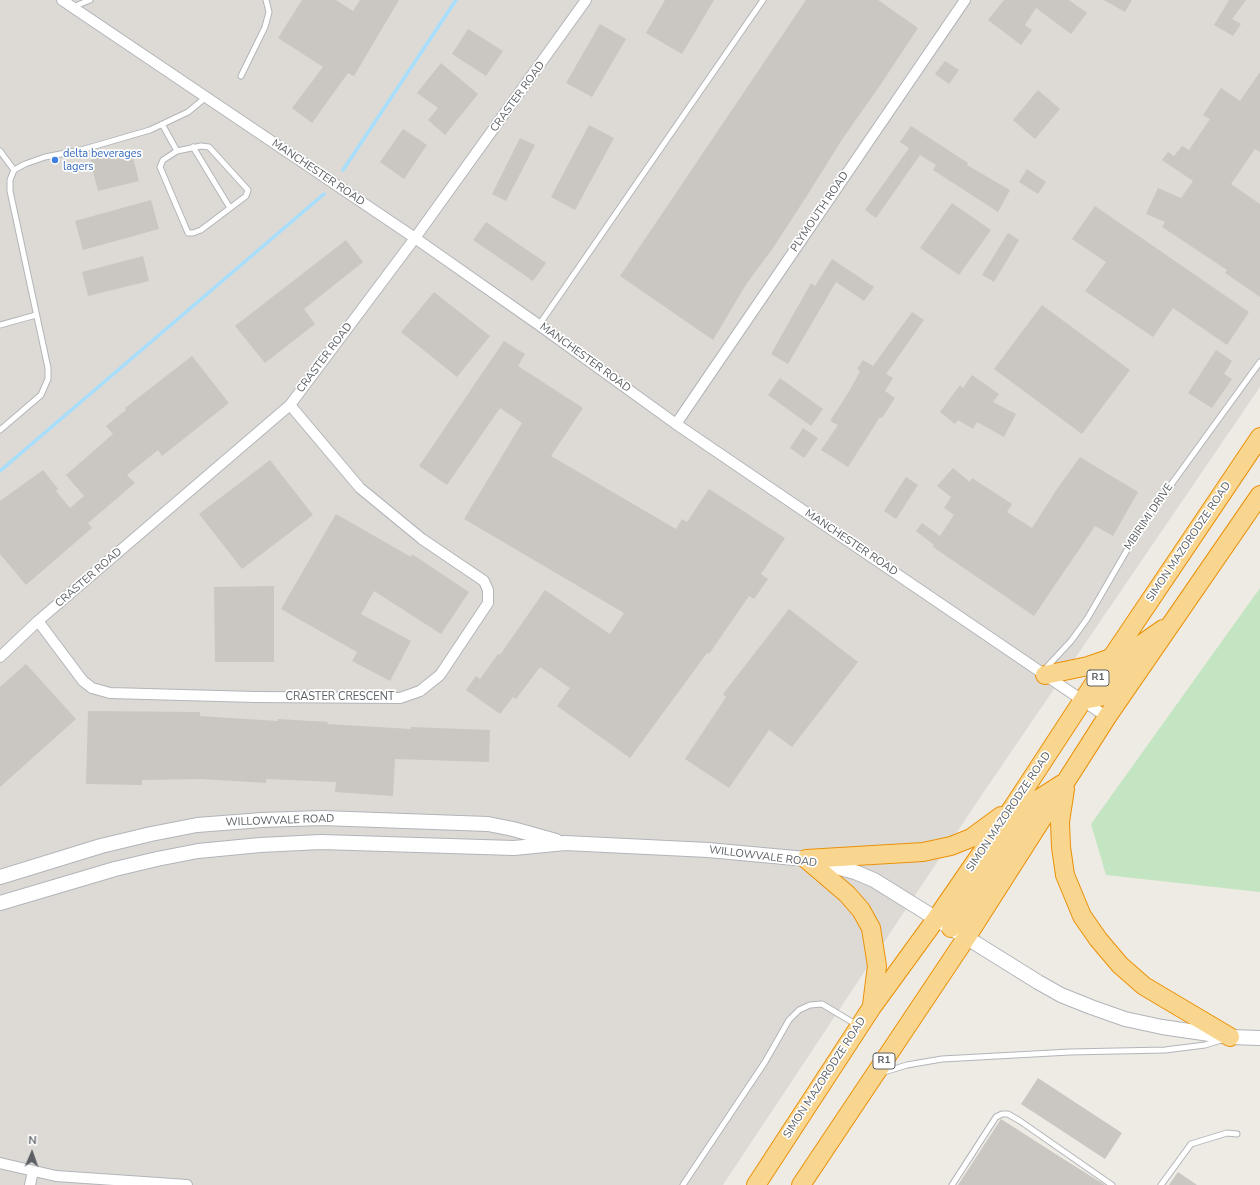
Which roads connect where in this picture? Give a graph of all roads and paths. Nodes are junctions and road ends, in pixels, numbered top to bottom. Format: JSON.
{"nodes":[{"id":1,"x":62,"y":0,"type":"edge"},
{"id":2,"x":90,"y":0,"type":"edge"},
{"id":3,"x":266,"y":0,"type":"edge"},
{"id":4,"x":586,"y":0,"type":"edge"},
{"id":5,"x":762,"y":0,"type":"edge"},
{"id":6,"x":965,"y":0,"type":"edge"},
{"id":7,"x":72,"y":7,"type":"junction"},
{"id":8,"x":241,"y":76,"type":"dead end"},
{"id":9,"x":205,"y":98,"type":"junction"},
{"id":10,"x":162,"y":124,"type":"junction"},
{"id":11,"x":193,"y":148,"type":"junction"},
{"id":12,"x":177,"y":151,"type":"junction"},
{"id":13,"x":0,"y":152,"type":"edge"},
{"id":14,"x":14,"y":170,"type":"junction"},
{"id":15,"x":230,"y":208,"type":"junction"},
{"id":16,"x":415,"y":238,"type":"junction"},
{"id":17,"x":36,"y":315,"type":"junction"},
{"id":18,"x":0,"y":325,"type":"edge"},
{"id":19,"x":539,"y":325,"type":"junction"},
{"id":20,"x":1260,"y":362,"type":"edge"},
{"id":21,"x":290,"y":405,"type":"junction"},
{"id":22,"x":676,"y":424,"type":"junction"},
{"id":23,"x":0,"y":430,"type":"edge"},
{"id":24,"x":1260,"y":437,"type":"edge"},
{"id":25,"x":1260,"y":496,"type":"edge"},
{"id":26,"x":38,"y":621,"type":"junction"},
{"id":27,"x":1171,"y":624,"type":"junction"},
{"id":28,"x":0,"y":657,"type":"edge"},
{"id":29,"x":1111,"y":658,"type":"junction"},
{"id":30,"x":1043,"y":674,"type":"junction"},
{"id":31,"x":1083,"y":700,"type":"junction"},
{"id":32,"x":1107,"y":717,"type":"junction"},
{"id":33,"x":1067,"y":782,"type":"junction"},
{"id":34,"x":1013,"y":807,"type":"junction"},
{"id":35,"x":565,"y":843,"type":"junction"},
{"id":36,"x":806,"y":859,"type":"junction"},
{"id":37,"x":0,"y":876,"type":"edge"},
{"id":38,"x":0,"y":903,"type":"edge"},
{"id":39,"x":944,"y":924,"type":"junction"},
{"id":40,"x":966,"y":938,"type":"junction"},
{"id":41,"x":872,"y":1008,"type":"junction"},
{"id":42,"x":860,"y":1026,"type":"junction"},
{"id":43,"x":1230,"y":1037,"type":"junction"},
{"id":44,"x":1260,"y":1038,"type":"edge"},
{"id":45,"x":875,"y":1075,"type":"junction"},
{"id":46,"x":1237,"y":1134,"type":"dead end"},
{"id":47,"x":0,"y":1163,"type":"edge"},
{"id":48,"x":33,"y":1171,"type":"junction"},
{"id":49,"x":30,"y":1185,"type":"edge"},
{"id":50,"x":187,"y":1185,"type":"edge"},
{"id":51,"x":683,"y":1185,"type":"edge"},
{"id":52,"x":756,"y":1185,"type":"edge"},
{"id":53,"x":801,"y":1185,"type":"edge"},
{"id":54,"x":952,"y":1185,"type":"edge"},
{"id":55,"x":1112,"y":1185,"type":"edge"},
{"id":56,"x":1161,"y":1185,"type":"edge"}],
"edges":[{"from":1,"to":7,"type":"street","name":"MANCHESTER ROAD"},
{"from":2,"to":7,"type":"lane"},
{"from":3,"to":8,"type":"lane"},
{"from":4,"to":16,"type":"street","name":"CRASTER ROAD"},
{"from":5,"to":19,"type":"lane"},
{"from":6,"to":22,"type":"street","name":"PLYMOUTH ROAD"},
{"from":7,"to":9,"type":"street","name":"MANCHESTER ROAD"},
{"from":9,"to":10,"type":"lane"},
{"from":9,"to":16,"type":"street","name":"MANCHESTER ROAD"},
{"from":10,"to":12,"type":"lane"},
{"from":10,"to":14,"type":"lane"},
{"from":11,"to":12,"type":"lane"},
{"from":11,"to":15,"type":"lane"},
{"from":11,"to":15,"type":"lane"},
{"from":12,"to":15,"type":"lane"},
{"from":13,"to":14,"type":"lane"},
{"from":14,"to":17,"type":"lane"},
{"from":16,"to":19,"type":"street","name":"MANCHESTER ROAD"},
{"from":16,"to":21,"type":"street","name":"CRASTER ROAD"},
{"from":17,"to":18,"type":"lane"},
{"from":17,"to":23,"type":"lane"},
{"from":19,"to":22,"type":"street","name":"MANCHESTER ROAD"},
{"from":20,"to":30,"type":"lane","name":"MBIRIMI DRIVE"},
{"from":21,"to":26,"type":"street","name":"CRASTER ROAD"},
{"from":21,"to":26,"type":"street","name":"CRASTER CRESCENT"},
{"from":22,"to":30,"type":"street","name":"MANCHESTER ROAD"},
{"from":24,"to":29,"type":"highway","name":"SIMON MAZORODZE ROAD","number":"R1"},
{"from":25,"to":27,"type":"highway","number":"R1"},
{"from":26,"to":28,"type":"street","name":"CRASTER ROAD"},
{"from":27,"to":31,"type":"highway"},
{"from":27,"to":32,"type":"highway","number":"R1"},
{"from":29,"to":30,"type":"highway"},
{"from":29,"to":31,"type":"highway","name":"SIMON MAZORODZE ROAD","number":"R1"},
{"from":30,"to":31,"type":"street","name":"MANCHESTER ROAD"},
{"from":31,"to":32,"type":"street","name":"MANCHESTER ROAD"},
{"from":31,"to":34,"type":"highway","name":"SIMON MAZORODZE ROAD","number":"R1"},
{"from":32,"to":33,"type":"highway","number":"R1"},
{"from":33,"to":39,"type":"highway"},
{"from":33,"to":40,"type":"highway","number":"R1"},
{"from":33,"to":43,"type":"highway"},
{"from":34,"to":36,"type":"highway"},
{"from":34,"to":39,"type":"highway","name":"SIMON MAZORODZE ROAD","number":"R1"},
{"from":35,"to":36,"type":"main road","name":"WILLOWVALE ROAD"},
{"from":35,"to":37,"type":"main road","name":"WILLOWVALE ROAD"},
{"from":35,"to":38,"type":"main road","name":"WILLOWVALE ROAD"},
{"from":36,"to":39,"type":"main road","name":"WILLOWVALE ROAD"},
{"from":36,"to":41,"type":"highway"},
{"from":39,"to":40,"type":"main road","name":"WILLOWVALE ROAD"},
{"from":39,"to":41,"type":"highway","name":"SIMON MAZORODZE ROAD","number":"R1"},
{"from":40,"to":43,"type":"main road","name":"WILLOWVALE ROAD"},
{"from":40,"to":45,"type":"highway","number":"R1"},
{"from":41,"to":42,"type":"highway","name":"SIMON MAZORODZE ROAD","number":"R1"},
{"from":42,"to":51,"type":"lane"},
{"from":42,"to":52,"type":"highway","name":"SIMON MAZORODZE ROAD","number":"R1"},
{"from":43,"to":44,"type":"main road","name":"WILLOWVALE ROAD"},
{"from":43,"to":45,"type":"lane"},
{"from":45,"to":53,"type":"highway","number":"R1"},
{"from":46,"to":56,"type":"lane"},
{"from":47,"to":48,"type":"street"},
{"from":48,"to":49,"type":"street"},
{"from":48,"to":50,"type":"street"},
{"from":54,"to":55,"type":"lane"}]}
